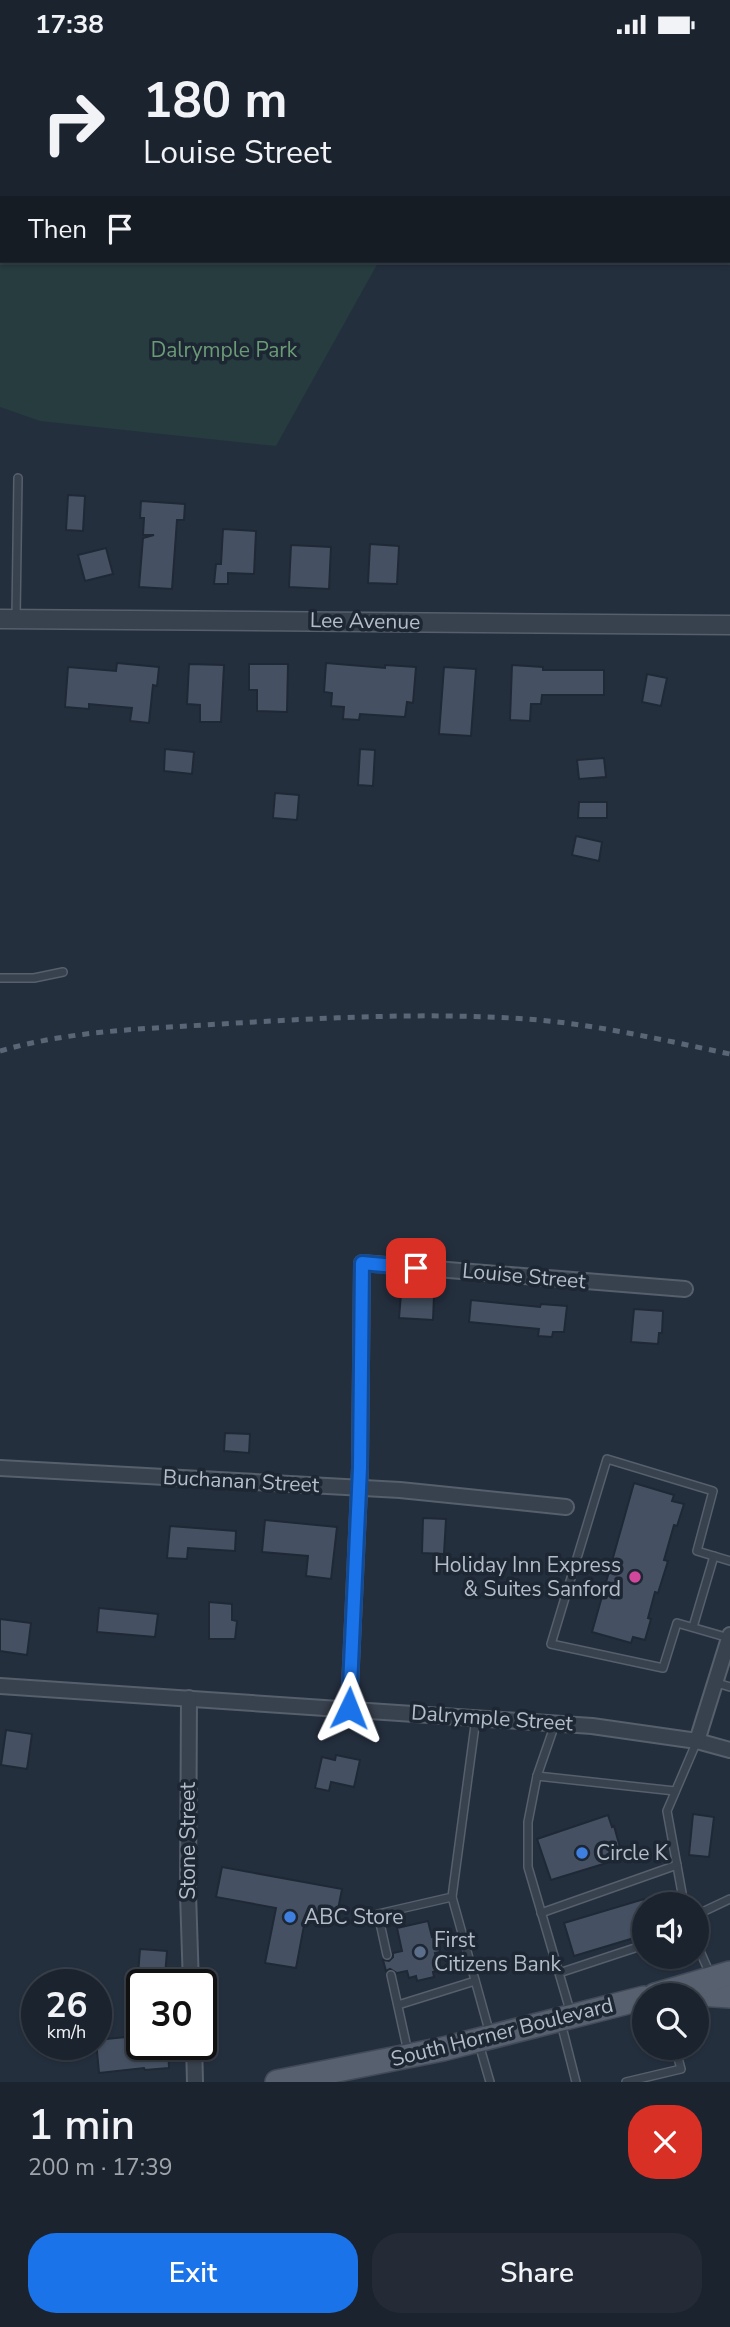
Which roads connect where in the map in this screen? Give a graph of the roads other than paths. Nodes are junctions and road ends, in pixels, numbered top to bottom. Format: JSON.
{"nodes":[{"id":1,"x":18,"y":478,"type":"dead end"},
{"id":2,"x":8,"y":620,"type":"edge"},
{"id":3,"x":730,"y":625,"type":"edge"},
{"id":4,"x":63,"y":972,"type":"dead end"},
{"id":5,"x":0,"y":978,"type":"edge"},
{"id":6,"x":685,"y":1289,"type":"dead end"},
{"id":7,"x":0,"y":1468,"type":"edge"},
{"id":8,"x":357,"y":1488,"type":"junction"},
{"id":9,"x":566,"y":1507,"type":"dead end"},
{"id":10,"x":714,"y":1556,"type":"junction"},
{"id":11,"x":730,"y":1561,"type":"edge"},
{"id":12,"x":692,"y":1627,"type":"junction"},
{"id":13,"x":730,"y":1636,"type":"edge"},
{"id":14,"x":0,"y":1685,"type":"edge"},
{"id":15,"x":723,"y":1685,"type":"edge"},
{"id":16,"x":189,"y":1698,"type":"junction"},
{"id":17,"x":349,"y":1708,"type":"junction"},
{"id":18,"x":476,"y":1717,"type":"junction"},
{"id":19,"x":555,"y":1723,"type":"junction"},
{"id":20,"x":697,"y":1741,"type":"junction"},
{"id":21,"x":730,"y":1750,"type":"edge"},
{"id":22,"x":537,"y":1776,"type":"junction"},
{"id":23,"x":676,"y":1791,"type":"junction"},
{"id":24,"x":677,"y":1865,"type":"junction"},
{"id":25,"x":682,"y":1892,"type":"edge"},
{"id":26,"x":452,"y":1897,"type":"junction"},
{"id":27,"x":730,"y":1899,"type":"edge"},
{"id":28,"x":709,"y":1909,"type":"edge"},
{"id":29,"x":541,"y":1913,"type":"junction"},
{"id":30,"x":632,"y":1949,"type":"edge"},
{"id":31,"x":387,"y":1955,"type":"dead end"},
{"id":32,"x":709,"y":1960,"type":"edge"},
{"id":33,"x":190,"y":1969,"type":"edge"},
{"id":34,"x":559,"y":1973,"type":"junction"},
{"id":35,"x":391,"y":1975,"type":"dead end"},
{"id":36,"x":721,"y":1976,"type":"edge"},
{"id":37,"x":475,"y":1981,"type":"junction"},
{"id":38,"x":697,"y":1983,"type":"edge"},
{"id":39,"x":709,"y":1996,"type":"edge"},
{"id":40,"x":730,"y":1996,"type":"edge"},
{"id":41,"x":632,"y":2001,"type":"edge"},
{"id":42,"x":398,"y":2005,"type":"junction"},
{"id":43,"x":566,"y":2018,"type":"junction"},
{"id":44,"x":484,"y":2039,"type":"junction"},
{"id":45,"x":409,"y":2056,"type":"junction"},
{"id":46,"x":194,"y":2060,"type":"edge"},
{"id":47,"x":679,"y":2060,"type":"edge"},
{"id":48,"x":195,"y":2082,"type":"edge"},
{"id":49,"x":277,"y":2082,"type":"edge"},
{"id":50,"x":491,"y":2082,"type":"edge"},
{"id":51,"x":576,"y":2082,"type":"edge"},
{"id":52,"x":626,"y":2082,"type":"edge"}],
"edges":[{"from":1,"to":2,"type":"lane"},
{"from":2,"to":3,"type":"street","name":"Lee Avenue"},
{"from":4,"to":5,"type":"lane"},
{"from":6,"to":8,"type":"street","name":"Louise Street"},
{"from":7,"to":8,"type":"street","name":"Buchanan Street"},
{"from":8,"to":9,"type":"street","name":"Buchanan Street"},
{"from":8,"to":17,"type":"street"},
{"from":10,"to":11,"type":"lane"},
{"from":10,"to":12,"type":"lane"},
{"from":10,"to":12,"type":"lane"},
{"from":12,"to":13,"type":"lane"},
{"from":13,"to":15,"type":"street"},
{"from":14,"to":16,"type":"street","name":"Dalrymple Street"},
{"from":15,"to":20,"type":"street"},
{"from":16,"to":17,"type":"street","name":"Dalrymple Street"},
{"from":16,"to":33,"type":"street","name":"Stone Street"},
{"from":17,"to":18,"type":"street","name":"Dalrymple Street"},
{"from":18,"to":19,"type":"street","name":"Dalrymple Street"},
{"from":18,"to":26,"type":"lane"},
{"from":19,"to":20,"type":"street","name":"Dalrymple Street"},
{"from":19,"to":22,"type":"lane"},
{"from":20,"to":21,"type":"street","name":"Dalrymple Street"},
{"from":20,"to":23,"type":"lane"},
{"from":22,"to":23,"type":"lane"},
{"from":22,"to":29,"type":"lane"},
{"from":23,"to":24,"type":"lane"},
{"from":24,"to":25,"type":"lane"},
{"from":24,"to":29,"type":"lane"},
{"from":26,"to":31,"type":"lane"},
{"from":26,"to":37,"type":"lane"},
{"from":27,"to":28,"type":"lane"},
{"from":29,"to":34,"type":"lane"},
{"from":30,"to":34,"type":"lane"},
{"from":32,"to":36,"type":"lane"},
{"from":34,"to":43,"type":"lane"},
{"from":35,"to":42,"type":"lane"},
{"from":36,"to":38,"type":"main road","name":"South Horner Boulevard"},
{"from":37,"to":42,"type":"lane"},
{"from":37,"to":44,"type":"lane"},
{"from":39,"to":40,"type":"main road"},
{"from":41,"to":43,"type":"main road","name":"South Horner Boulevard"},
{"from":42,"to":45,"type":"lane"},
{"from":43,"to":44,"type":"main road","name":"South Horner Boulevard"},
{"from":43,"to":51,"type":"lane"},
{"from":44,"to":45,"type":"main road","name":"South Horner Boulevard"},
{"from":44,"to":50,"type":"lane"},
{"from":45,"to":49,"type":"main road","name":"South Horner Boulevard"},
{"from":46,"to":48,"type":"street"},
{"from":47,"to":52,"type":"lane"}]}
